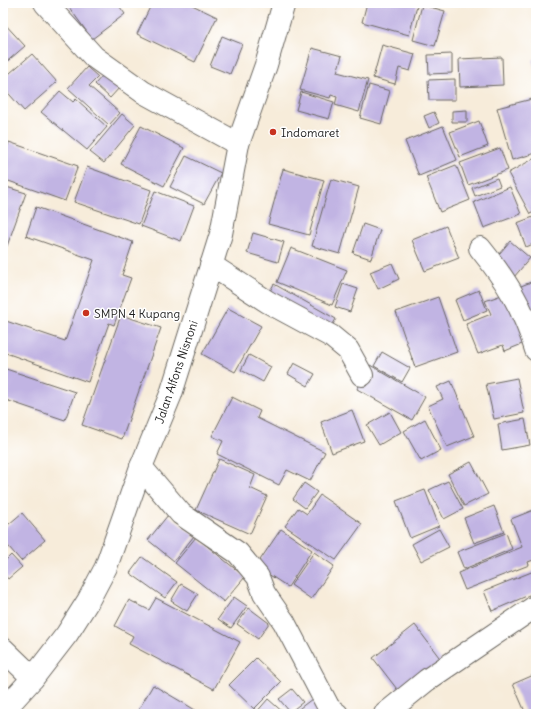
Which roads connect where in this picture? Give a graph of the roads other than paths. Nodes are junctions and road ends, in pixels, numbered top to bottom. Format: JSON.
{"nodes":[{"id":1,"x":45,"y":3,"type":"edge"},
{"id":2,"x":284,"y":3,"type":"edge"},
{"id":3,"x":238,"y":144,"type":"junction"},
{"id":4,"x":480,"y":248,"type":"dead end"},
{"id":5,"x":211,"y":265,"type":"junction"},
{"id":6,"x":536,"y":350,"type":"edge"},
{"id":7,"x":362,"y":375,"type":"dead end"},
{"id":8,"x":141,"y":467,"type":"junction"},
{"id":9,"x":536,"y":606,"type":"edge"},
{"id":10,"x":3,"y":649,"type":"edge"},
{"id":11,"x":33,"y":678,"type":"junction"},
{"id":12,"x":3,"y":711,"type":"edge"},
{"id":13,"x":337,"y":714,"type":"edge"},
{"id":14,"x":386,"y":714,"type":"edge"}],
"edges":[{"from":1,"to":3,"type":"street"},
{"from":2,"to":3,"type":"street","name":"Jalan Alfons Nisnoni"},
{"from":3,"to":5,"type":"street","name":"Jalan Alfons Nisnoni"},
{"from":4,"to":6,"type":"street"},
{"from":5,"to":7,"type":"street"},
{"from":5,"to":8,"type":"street","name":"Jalan Alfons Nisnoni"},
{"from":8,"to":11,"type":"street","name":"Jalan Alfons Nisnoni"},
{"from":8,"to":13,"type":"street"},
{"from":9,"to":14,"type":"street"},
{"from":10,"to":11,"type":"street"},
{"from":11,"to":12,"type":"street","name":"Jalan Alfons Nisnoni"}]}
